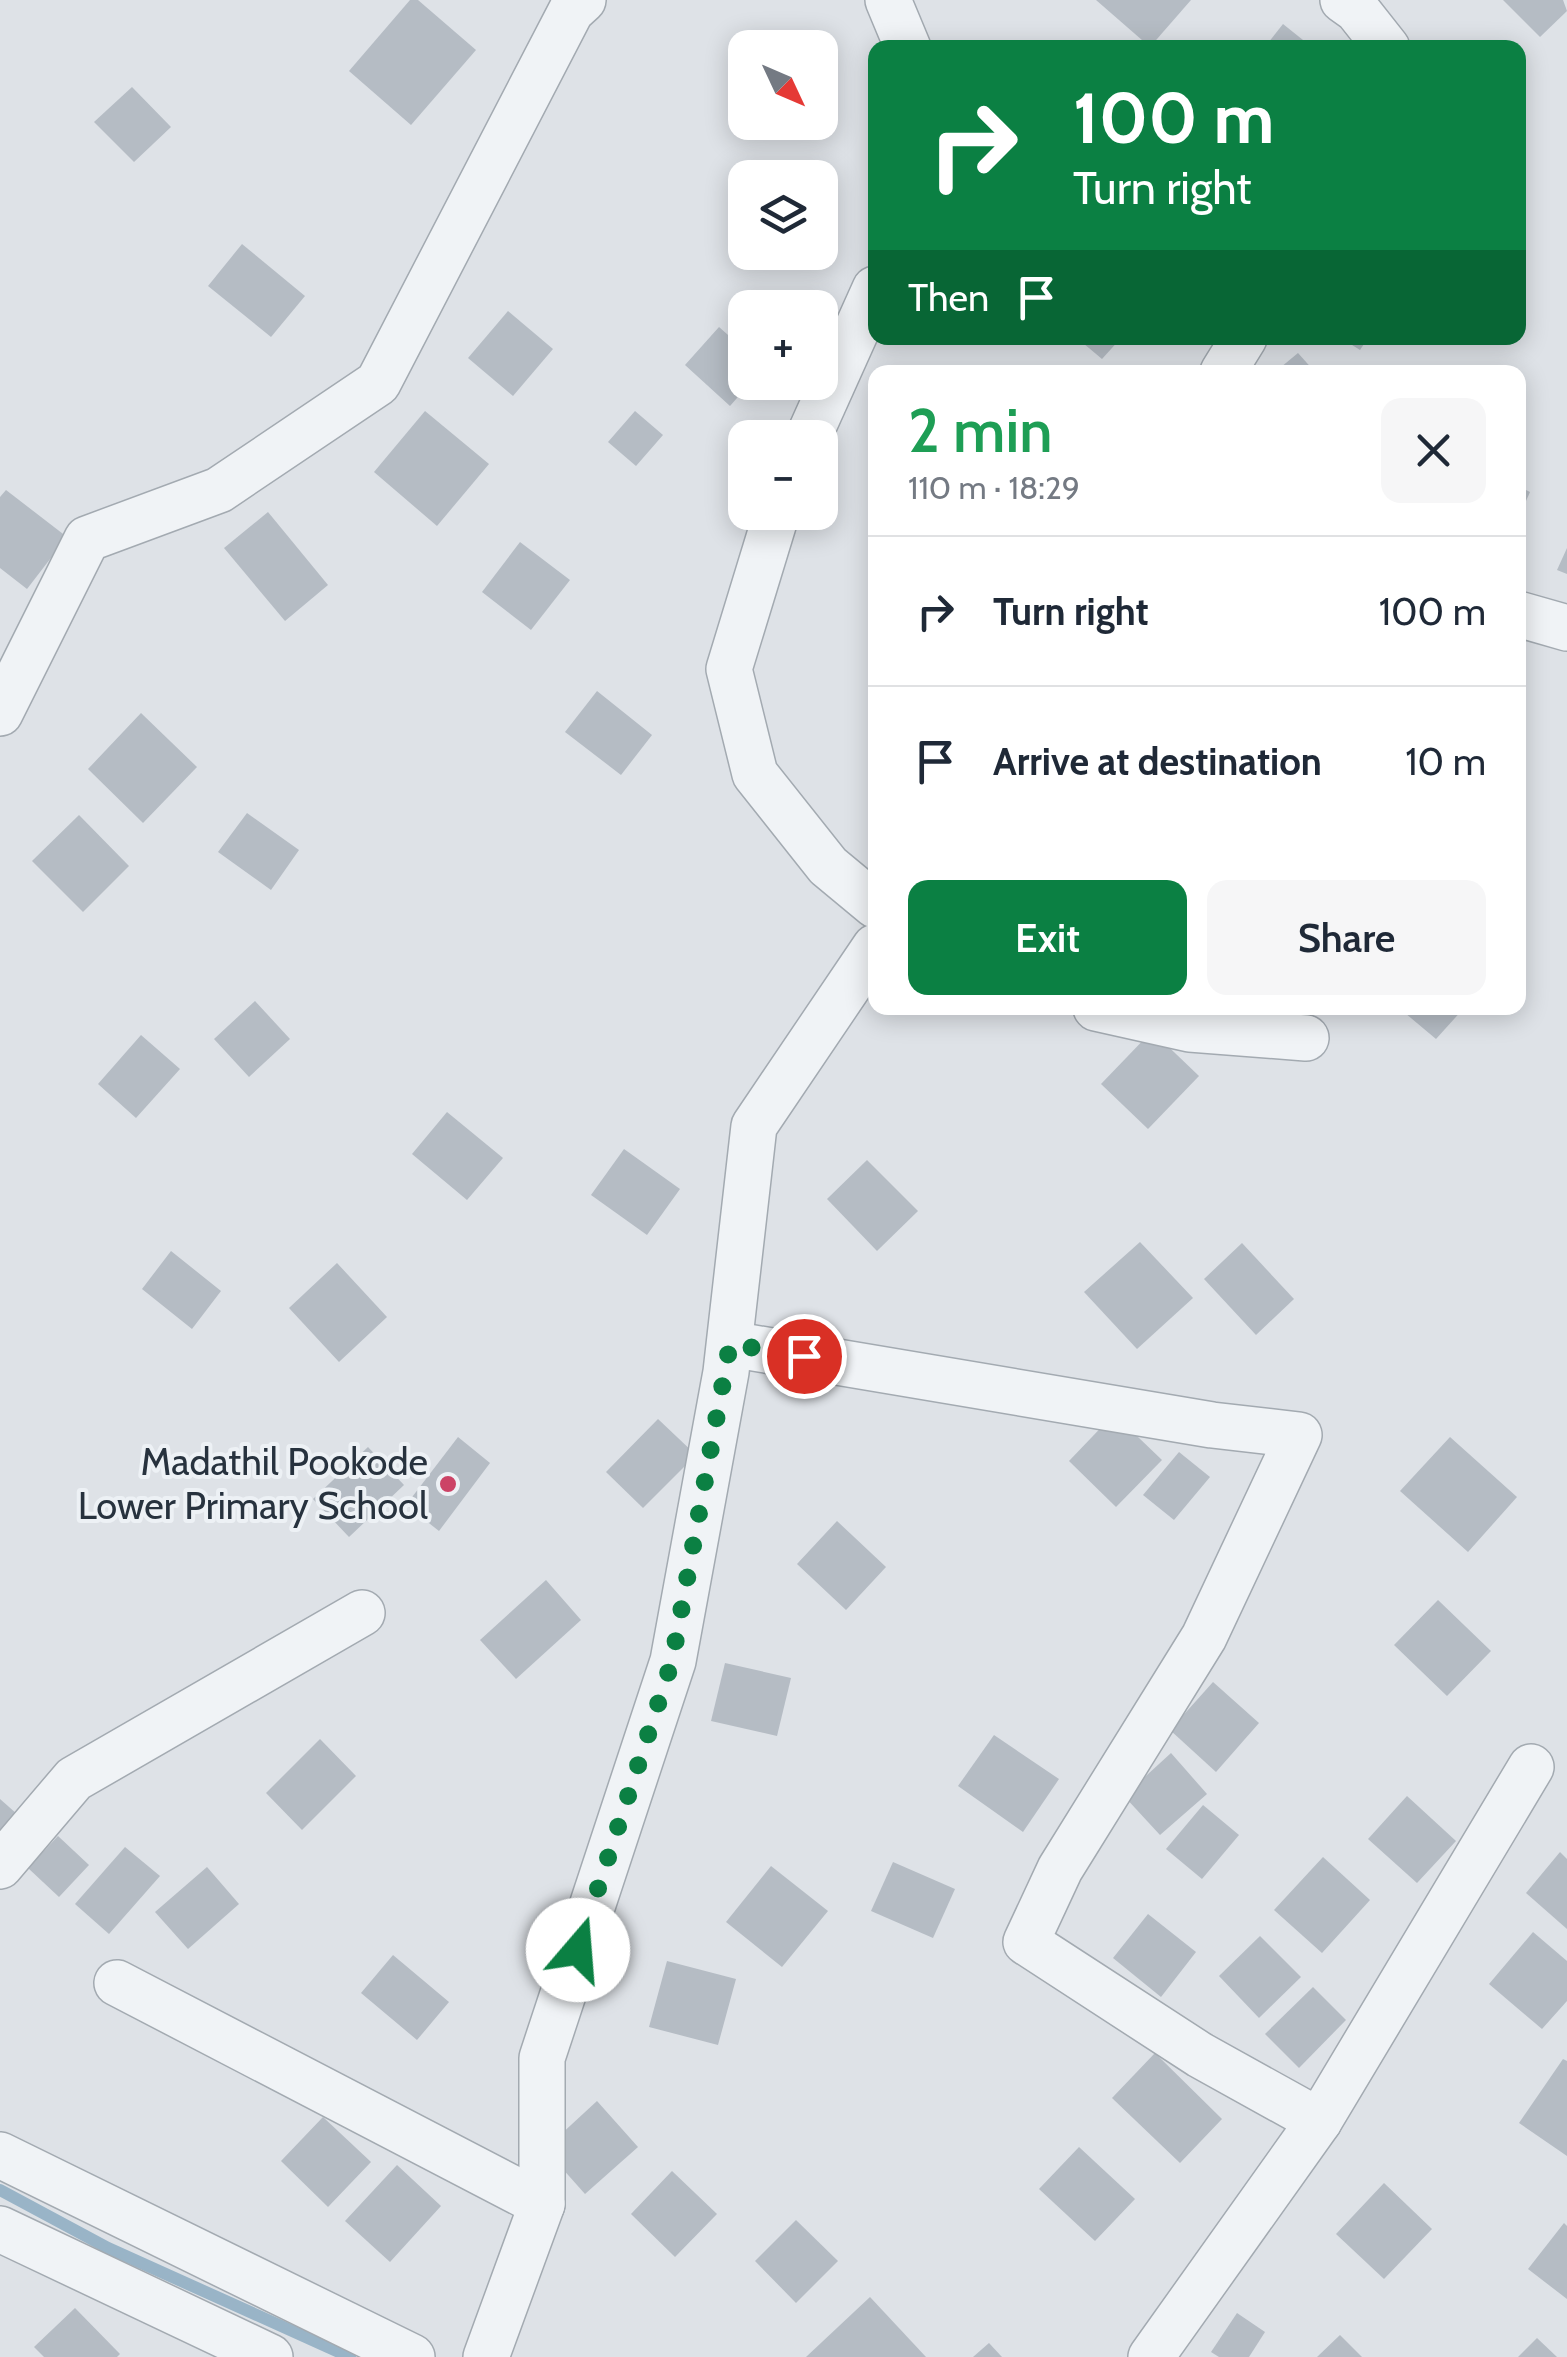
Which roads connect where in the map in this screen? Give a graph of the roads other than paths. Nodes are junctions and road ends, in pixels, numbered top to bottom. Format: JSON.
{"nodes":[{"id":1,"x":584,"y":0,"type":"edge"},
{"id":2,"x":888,"y":0,"type":"edge"},
{"id":3,"x":1342,"y":0,"type":"edge"},
{"id":4,"x":905,"y":40,"type":"edge"},
{"id":5,"x":1381,"y":40,"type":"edge"},
{"id":6,"x":868,"y":305,"type":"edge"},
{"id":7,"x":816,"y":420,"type":"edge"},
{"id":8,"x":772,"y":530,"type":"edge"},
{"id":9,"x":1526,"y":616,"type":"edge"},
{"id":10,"x":1567,"y":628,"type":"edge"},
{"id":11,"x":0,"y":714,"type":"edge"},
{"id":12,"x":868,"y":898,"type":"edge"},
{"id":13,"x":868,"y":957,"type":"edge"},
{"id":14,"x":1126,"y":1015,"type":"edge"},
{"id":15,"x":1306,"y":1038,"type":"dead end"},
{"id":16,"x":730,"y":1344,"type":"junction"},
{"id":17,"x":362,"y":1613,"type":"dead end"},
{"id":18,"x":1531,"y":1767,"type":"dead end"},
{"id":19,"x":0,"y":1866,"type":"edge"},
{"id":20,"x":117,"y":1983,"type":"dead end"},
{"id":21,"x":1319,"y":2121,"type":"junction"},
{"id":22,"x":0,"y":2156,"type":"edge"},
{"id":23,"x":542,"y":2204,"type":"junction"},
{"id":24,"x":0,"y":2229,"type":"edge"},
{"id":25,"x":270,"y":2357,"type":"edge"},
{"id":26,"x":412,"y":2357,"type":"edge"},
{"id":27,"x":486,"y":2357,"type":"edge"},
{"id":28,"x":1151,"y":2357,"type":"edge"}],
"edges":[{"from":1,"to":11,"type":"street"},
{"from":2,"to":4,"type":"street"},
{"from":3,"to":5,"type":"street"},
{"from":6,"to":7,"type":"street"},
{"from":8,"to":12,"type":"street"},
{"from":9,"to":10,"type":"street"},
{"from":13,"to":16,"type":"street"},
{"from":14,"to":15,"type":"street"},
{"from":16,"to":21,"type":"street"},
{"from":16,"to":23,"type":"street"},
{"from":17,"to":19,"type":"street"},
{"from":18,"to":21,"type":"street"},
{"from":20,"to":23,"type":"street"},
{"from":21,"to":28,"type":"street"},
{"from":22,"to":26,"type":"street"},
{"from":23,"to":27,"type":"street"},
{"from":24,"to":25,"type":"street"}]}
